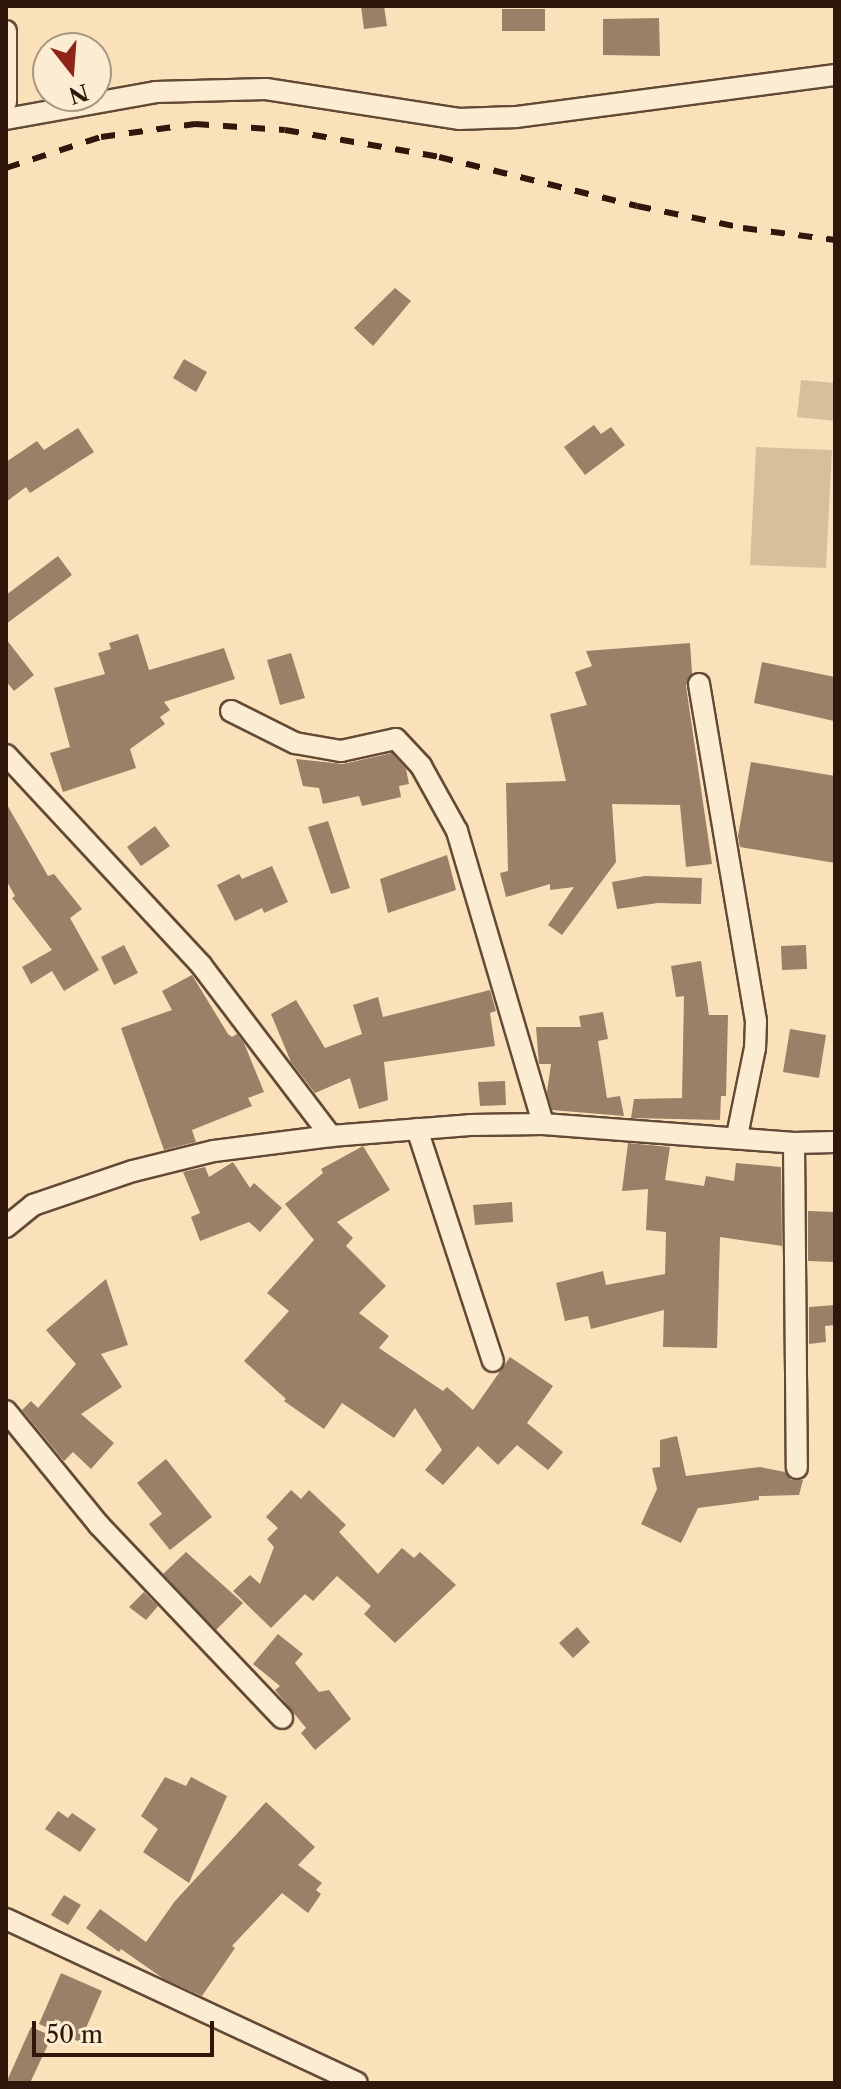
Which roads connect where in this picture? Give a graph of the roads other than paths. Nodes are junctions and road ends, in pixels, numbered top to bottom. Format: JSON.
{"nodes":[{"id":1,"x":6,"y":31,"type":"edge"},
{"id":2,"x":835,"y":75,"type":"edge"},
{"id":3,"x":6,"y":102,"type":"edge"},
{"id":4,"x":6,"y":119,"type":"edge"},
{"id":5,"x":699,"y":684,"type":"dead end"},
{"id":6,"x":231,"y":711,"type":"dead end"},
{"id":7,"x":6,"y":755,"type":"edge"},
{"id":8,"x":543,"y":1124,"type":"junction"},
{"id":9,"x":417,"y":1129,"type":"junction"},
{"id":10,"x":331,"y":1136,"type":"junction"},
{"id":11,"x":737,"y":1136,"type":"junction"},
{"id":12,"x":835,"y":1142,"type":"edge"},
{"id":13,"x":794,"y":1143,"type":"junction"},
{"id":14,"x":6,"y":1227,"type":"edge"},
{"id":15,"x":493,"y":1361,"type":"dead end"},
{"id":16,"x":6,"y":1411,"type":"edge"},
{"id":17,"x":797,"y":1468,"type":"dead end"},
{"id":18,"x":282,"y":1718,"type":"dead end"},
{"id":19,"x":6,"y":1919,"type":"edge"},
{"id":20,"x":357,"y":2083,"type":"edge"}],
"edges":[{"from":1,"to":3,"type":"street"},
{"from":2,"to":4,"type":"street"},
{"from":5,"to":11,"type":"street"},
{"from":6,"to":8,"type":"street"},
{"from":7,"to":10,"type":"street"},
{"from":8,"to":9,"type":"street"},
{"from":8,"to":11,"type":"street"},
{"from":9,"to":10,"type":"street"},
{"from":9,"to":15,"type":"street"},
{"from":10,"to":14,"type":"street"},
{"from":11,"to":13,"type":"street"},
{"from":12,"to":13,"type":"street"},
{"from":13,"to":17,"type":"street"},
{"from":16,"to":18,"type":"street"},
{"from":19,"to":20,"type":"street"}]}
